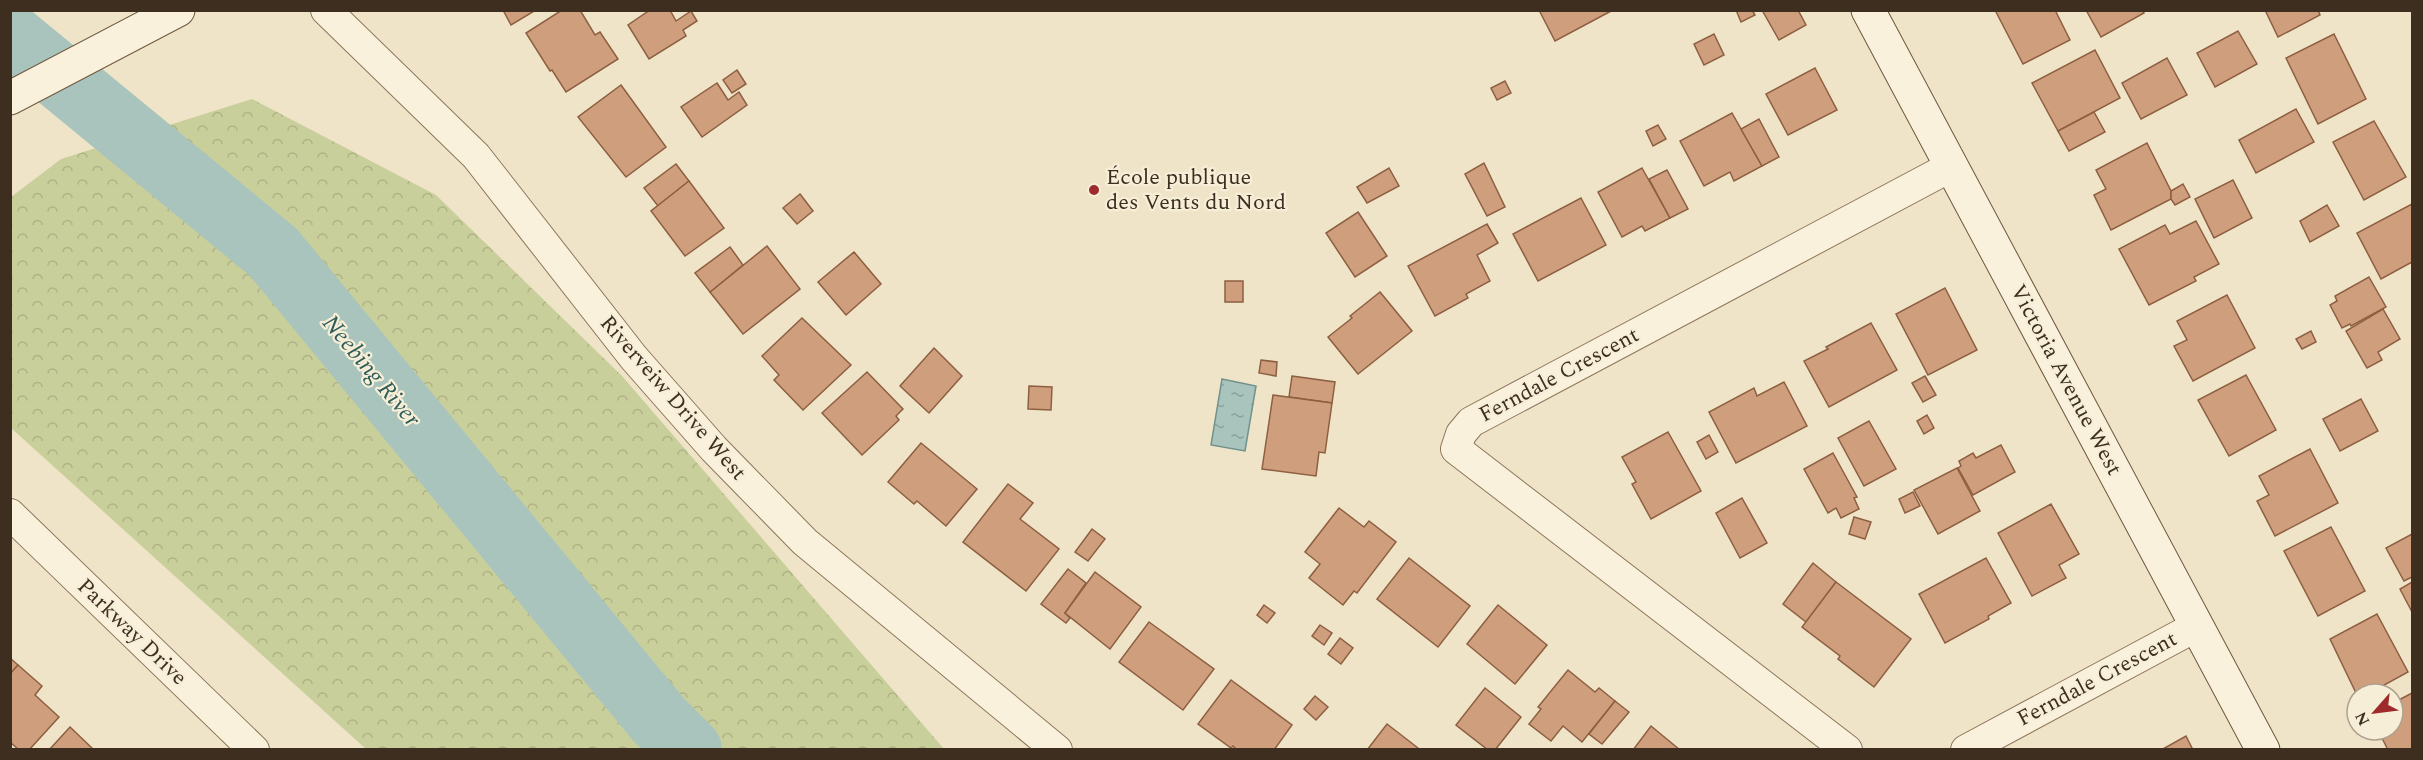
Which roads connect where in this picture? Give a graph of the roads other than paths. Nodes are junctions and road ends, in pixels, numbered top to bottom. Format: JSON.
{"nodes":[{"id":1,"x":178,"y":10,"type":"edge"},
{"id":2,"x":326,"y":10,"type":"edge"},
{"id":3,"x":1868,"y":10,"type":"edge"},
{"id":4,"x":10,"y":99,"type":"edge"},
{"id":5,"x":1952,"y":166,"type":"junction"},
{"id":6,"x":10,"y":514,"type":"edge"},
{"id":7,"x":2197,"y":626,"type":"junction"},
{"id":8,"x":254,"y":750,"type":"edge"},
{"id":9,"x":1057,"y":750,"type":"edge"},
{"id":10,"x":1847,"y":750,"type":"edge"},
{"id":11,"x":1966,"y":750,"type":"edge"},
{"id":12,"x":2263,"y":750,"type":"edge"}],
"edges":[{"from":1,"to":4,"type":"street"},
{"from":2,"to":9,"type":"street","name":"Riverveiw Drive West"},
{"from":3,"to":5,"type":"street","name":"Victoria Avenue West"},
{"from":5,"to":7,"type":"street","name":"Victoria Avenue West"},
{"from":5,"to":10,"type":"street","name":"Ferndale Crescent"},
{"from":6,"to":8,"type":"street","name":"Parkway Drive"},
{"from":7,"to":11,"type":"street","name":"Ferndale Crescent"},
{"from":7,"to":12,"type":"street","name":"Victoria Avenue West"}]}
